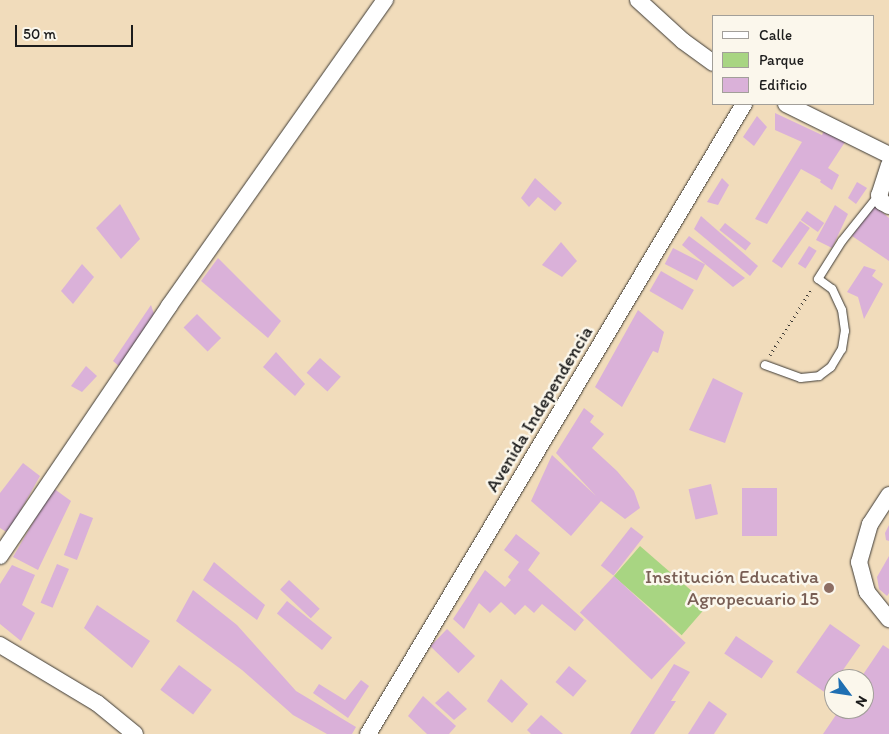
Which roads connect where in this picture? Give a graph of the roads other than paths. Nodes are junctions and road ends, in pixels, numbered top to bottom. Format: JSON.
{"nodes":[{"id":1,"x":385,"y":0,"type":"edge"},
{"id":2,"x":638,"y":0,"type":"edge"},
{"id":3,"x":712,"y":62,"type":"edge"},
{"id":4,"x":743,"y":105,"type":"edge"},
{"id":5,"x":788,"y":105,"type":"edge"},
{"id":6,"x":889,"y":155,"type":"edge"},
{"id":7,"x":889,"y":165,"type":"edge"},
{"id":8,"x":883,"y":201,"type":"edge"},
{"id":9,"x":767,"y":362,"type":"road end"},
{"id":10,"x":889,"y":495,"type":"edge"},
{"id":11,"x":0,"y":556,"type":"edge"},
{"id":12,"x":889,"y":619,"type":"edge"},
{"id":13,"x":0,"y":645,"type":"edge"},
{"id":14,"x":135,"y":734,"type":"edge"},
{"id":15,"x":368,"y":734,"type":"edge"}],
"edges":[{"from":1,"to":11,"type":"street"},
{"from":2,"to":3,"type":"street"},
{"from":4,"to":15,"type":"street","name":"Avenida Independencia"},
{"from":5,"to":6,"type":"street"},
{"from":7,"to":8,"type":"street"},
{"from":8,"to":9,"type":"lane"},
{"from":10,"to":12,"type":"street"},
{"from":13,"to":14,"type":"street"}]}
